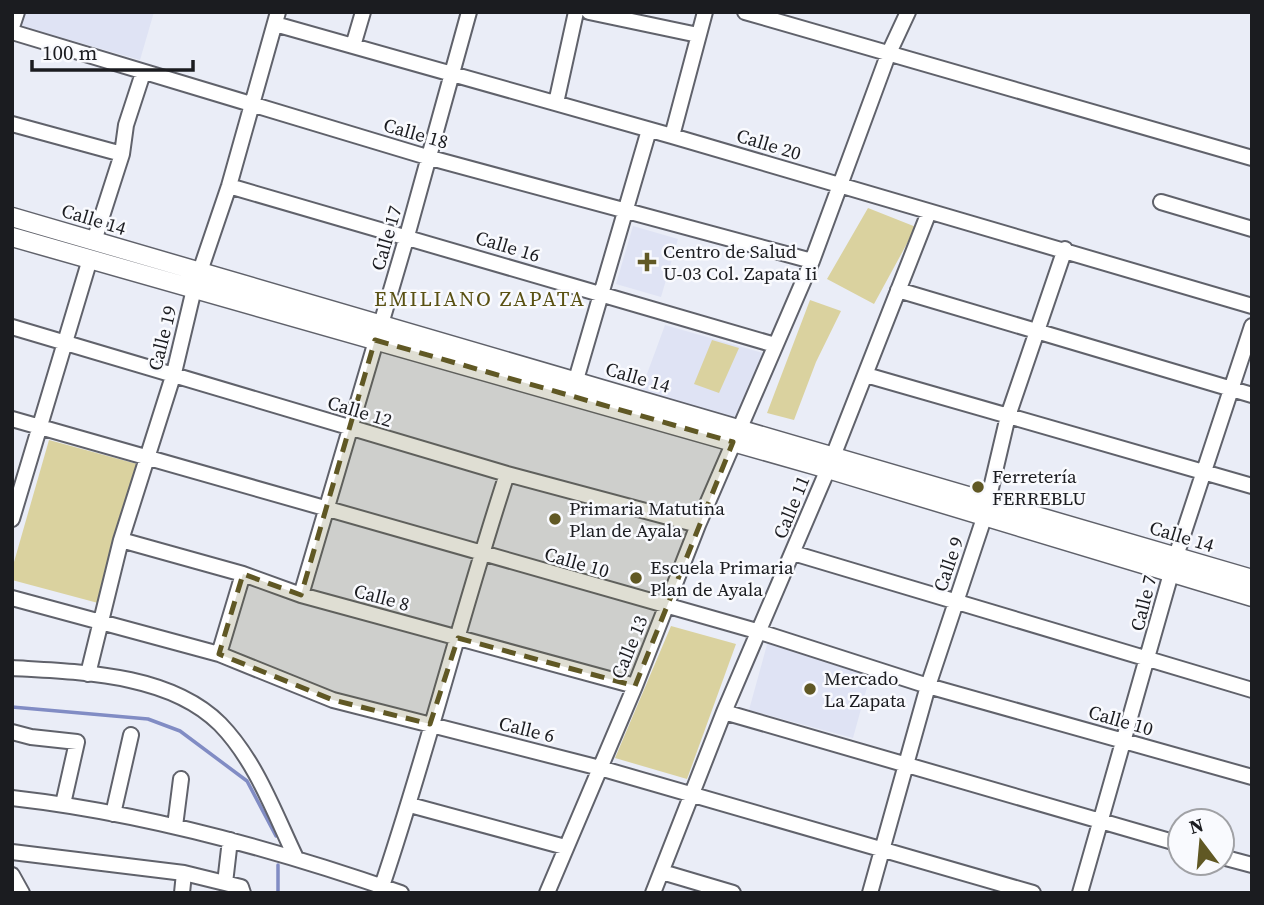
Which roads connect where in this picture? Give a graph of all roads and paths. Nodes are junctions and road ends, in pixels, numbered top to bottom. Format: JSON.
{"nodes":[{"id":1,"x":17,"y":12,"type":"edge"},
{"id":2,"x":363,"y":12,"type":"edge"},
{"id":3,"x":469,"y":12,"type":"edge"},
{"id":4,"x":576,"y":12,"type":"edge"},
{"id":5,"x":589,"y":12,"type":"edge"},
{"id":6,"x":705,"y":12,"type":"edge"},
{"id":7,"x":746,"y":12,"type":"edge"},
{"id":8,"x":908,"y":12,"type":"edge"},
{"id":9,"x":276,"y":18,"type":"edge"},
{"id":10,"x":12,"y":29,"type":"edge"},
{"id":11,"x":698,"y":35,"type":"junction"},
{"id":12,"x":353,"y":46,"type":"junction"},
{"id":13,"x":888,"y":55,"type":"junction"},
{"id":14,"x":452,"y":72,"type":"junction"},
{"id":15,"x":143,"y":73,"type":"junction"},
{"id":16,"x":556,"y":103,"type":"junction"},
{"id":17,"x":252,"y":105,"type":"junction"},
{"id":18,"x":12,"y":124,"type":"edge"},
{"id":19,"x":649,"y":130,"type":"junction"},
{"id":20,"x":672,"y":136,"type":"junction"},
{"id":21,"x":122,"y":154,"type":"junction"},
{"id":22,"x":428,"y":157,"type":"junction"},
{"id":23,"x":1252,"y":158,"type":"edge"},
{"id":24,"x":229,"y":186,"type":"junction"},
{"id":25,"x":842,"y":186,"type":"junction"},
{"id":26,"x":1161,"y":202,"type":"dead end"},
{"id":27,"x":625,"y":211,"type":"junction"},
{"id":28,"x":929,"y":212,"type":"junction"},
{"id":29,"x":12,"y":217,"type":"edge"},
{"id":30,"x":1252,"y":229,"type":"edge"},
{"id":31,"x":407,"y":236,"type":"junction"},
{"id":32,"x":12,"y":237,"type":"edge"},
{"id":33,"x":94,"y":241,"type":"junction"},
{"id":34,"x":1065,"y":249,"type":"junction"},
{"id":35,"x":90,"y":259,"type":"junction"},
{"id":36,"x":812,"y":261,"type":"junction"},
{"id":37,"x":197,"y":281,"type":"junction"},
{"id":38,"x":898,"y":290,"type":"junction"},
{"id":39,"x":601,"y":295,"type":"junction"},
{"id":40,"x":1252,"y":306,"type":"edge"},
{"id":41,"x":1252,"y":326,"type":"edge"},
{"id":42,"x":12,"y":327,"type":"edge"},
{"id":43,"x":1039,"y":331,"type":"junction"},
{"id":44,"x":377,"y":333,"type":"junction"},
{"id":45,"x":65,"y":341,"type":"junction"},
{"id":46,"x":775,"y":345,"type":"junction"},
{"id":47,"x":174,"y":373,"type":"junction"},
{"id":48,"x":866,"y":375,"type":"junction"},
{"id":49,"x":573,"y":388,"type":"junction"},
{"id":50,"x":1230,"y":389,"type":"junction"},
{"id":51,"x":1252,"y":395,"type":"edge"},
{"id":52,"x":1007,"y":416,"type":"junction"},
{"id":53,"x":12,"y":419,"type":"edge"},
{"id":54,"x":39,"y":426,"type":"junction"},
{"id":55,"x":351,"y":429,"type":"junction"},
{"id":56,"x":736,"y":435,"type":"junction"},
{"id":57,"x":146,"y":458,"type":"junction"},
{"id":58,"x":831,"y":462,"type":"junction"},
{"id":59,"x":1202,"y":473,"type":"junction"},
{"id":60,"x":507,"y":474,"type":"junction"},
{"id":61,"x":1252,"y":486,"type":"edge"},
{"id":62,"x":986,"y":509,"type":"junction"},
{"id":63,"x":14,"y":510,"type":"edge"},
{"id":64,"x":327,"y":511,"type":"junction"},
{"id":65,"x":698,"y":525,"type":"junction"},
{"id":66,"x":121,"y":540,"type":"junction"},
{"id":67,"x":793,"y":553,"type":"junction"},
{"id":68,"x":480,"y":554,"type":"junction"},
{"id":69,"x":1173,"y":565,"type":"junction"},
{"id":70,"x":243,"y":574,"type":"junction"},
{"id":71,"x":1252,"y":579,"type":"edge"},
{"id":72,"x":301,"y":595,"type":"junction"},
{"id":73,"x":1252,"y":597,"type":"edge"},
{"id":74,"x":12,"y":598,"type":"edge"},
{"id":75,"x":955,"y":604,"type":"junction"},
{"id":76,"x":666,"y":607,"type":"junction"},
{"id":77,"x":99,"y":622,"type":"junction"},
{"id":78,"x":760,"y":632,"type":"junction"},
{"id":79,"x":458,"y":638,"type":"junction"},
{"id":80,"x":219,"y":654,"type":"junction"},
{"id":81,"x":1149,"y":659,"type":"junction"},
{"id":82,"x":12,"y":668,"type":"edge"},
{"id":83,"x":88,"y":674,"type":"junction"},
{"id":84,"x":635,"y":685,"type":"junction"},
{"id":85,"x":928,"y":686,"type":"junction"},
{"id":86,"x":1252,"y":690,"type":"edge"},
{"id":87,"x":724,"y":712,"type":"junction"},
{"id":88,"x":430,"y":724,"type":"junction"},
{"id":89,"x":12,"y":732,"type":"edge"},
{"id":90,"x":131,"y":736,"type":"dead end"},
{"id":91,"x":1125,"y":740,"type":"junction"},
{"id":92,"x":907,"y":766,"type":"junction"},
{"id":93,"x":600,"y":768,"type":"junction"},
{"id":94,"x":1252,"y":777,"type":"edge"},
{"id":95,"x":181,"y":779,"type":"dead end"},
{"id":96,"x":692,"y":796,"type":"junction"},
{"id":97,"x":12,"y":798,"type":"edge"},
{"id":98,"x":63,"y":804,"type":"junction"},
{"id":99,"x":410,"y":805,"type":"junction"},
{"id":100,"x":113,"y":814,"type":"junction"},
{"id":101,"x":1101,"y":821,"type":"junction"},
{"id":102,"x":175,"y":826,"type":"junction"},
{"id":103,"x":230,"y":840,"type":"junction"},
{"id":104,"x":1166,"y":840,"type":"edge"},
{"id":105,"x":565,"y":847,"type":"junction"},
{"id":106,"x":881,"y":849,"type":"junction"},
{"id":107,"x":12,"y":852,"type":"edge"},
{"id":108,"x":296,"y":858,"type":"junction"},
{"id":109,"x":662,"y":872,"type":"junction"},
{"id":110,"x":184,"y":873,"type":"junction"},
{"id":111,"x":12,"y":875,"type":"edge"},
{"id":112,"x":225,"y":883,"type":"junction"},
{"id":113,"x":382,"y":886,"type":"junction"},
{"id":114,"x":242,"y":890,"type":"edge"},
{"id":115,"x":22,"y":893,"type":"edge"},
{"id":116,"x":182,"y":893,"type":"edge"},
{"id":117,"x":401,"y":893,"type":"edge"},
{"id":118,"x":547,"y":893,"type":"edge"},
{"id":119,"x":653,"y":893,"type":"edge"},
{"id":120,"x":733,"y":893,"type":"edge"},
{"id":121,"x":870,"y":893,"type":"edge"},
{"id":122,"x":1033,"y":893,"type":"edge"},
{"id":123,"x":1080,"y":893,"type":"edge"}],
"edges":[{"from":1,"to":10,"type":"street"},
{"from":2,"to":12,"type":"street"},
{"from":3,"to":14,"type":"street","name":"Calle 17"},
{"from":4,"to":16,"type":"street"},
{"from":5,"to":11,"type":"street"},
{"from":6,"to":11,"type":"street"},
{"from":7,"to":13,"type":"street"},
{"from":8,"to":13,"type":"street"},
{"from":9,"to":12,"type":"street","name":"Calle 20"},
{"from":9,"to":17,"type":"street","name":"Calle 19"},
{"from":10,"to":15,"type":"street","name":"Calle 18"},
{"from":11,"to":20,"type":"street"},
{"from":12,"to":14,"type":"street","name":"Calle 20"},
{"from":13,"to":23,"type":"street"},
{"from":13,"to":25,"type":"street"},
{"from":14,"to":16,"type":"street","name":"Calle 20"},
{"from":14,"to":22,"type":"street","name":"Calle 17"},
{"from":15,"to":17,"type":"street","name":"Calle 18"},
{"from":15,"to":21,"type":"street"},
{"from":16,"to":19,"type":"street","name":"Calle 20"},
{"from":17,"to":22,"type":"street","name":"Calle 18"},
{"from":17,"to":24,"type":"street","name":"Calle 19"},
{"from":18,"to":21,"type":"street"},
{"from":19,"to":20,"type":"street","name":"Calle 20"},
{"from":19,"to":27,"type":"street"},
{"from":20,"to":25,"type":"street","name":"Calle 20"},
{"from":21,"to":33,"type":"street"},
{"from":22,"to":27,"type":"street","name":"Calle 18"},
{"from":22,"to":31,"type":"street","name":"Calle 17"},
{"from":24,"to":31,"type":"street","name":"Calle 16"},
{"from":24,"to":37,"type":"street","name":"Calle 19"},
{"from":25,"to":28,"type":"street","name":"Calle 20"},
{"from":25,"to":36,"type":"street"},
{"from":26,"to":30,"type":"street"},
{"from":27,"to":36,"type":"street","name":"Calle 18"},
{"from":27,"to":39,"type":"street"},
{"from":28,"to":34,"type":"street","name":"Calle 20"},
{"from":28,"to":38,"type":"street","name":"Calle 11"},
{"from":29,"to":33,"type":"main road","name":"Calle 14"},
{"from":31,"to":39,"type":"street","name":"Calle 16"},
{"from":31,"to":44,"type":"street","name":"Calle 17"},
{"from":32,"to":35,"type":"main road","name":"Calle 14"},
{"from":33,"to":37,"type":"main road","name":"Calle 14"},
{"from":34,"to":40,"type":"street","name":"Calle 20"},
{"from":34,"to":43,"type":"street","name":"Calle 9"},
{"from":35,"to":37,"type":"main road","name":"Calle 14"},
{"from":35,"to":45,"type":"street"},
{"from":36,"to":46,"type":"street","name":"Calle 13"},
{"from":37,"to":44,"type":"main road","name":"Calle 14"},
{"from":37,"to":47,"type":"street","name":"Calle 19"},
{"from":38,"to":43,"type":"street"},
{"from":38,"to":48,"type":"street","name":"Calle 11"},
{"from":39,"to":46,"type":"street","name":"Calle 16"},
{"from":39,"to":49,"type":"street"},
{"from":41,"to":50,"type":"street","name":"Calle 7"},
{"from":42,"to":45,"type":"street","name":"Calle 12"},
{"from":43,"to":50,"type":"street"},
{"from":43,"to":52,"type":"street","name":"Calle 9"},
{"from":44,"to":49,"type":"main road","name":"Calle 14"},
{"from":44,"to":55,"type":"street","name":"Calle 17"},
{"from":45,"to":47,"type":"street","name":"Calle 12"},
{"from":45,"to":54,"type":"street"},
{"from":46,"to":56,"type":"street","name":"Calle 13"},
{"from":47,"to":55,"type":"street","name":"Calle 12"},
{"from":47,"to":57,"type":"street","name":"Calle 19"},
{"from":48,"to":52,"type":"street"},
{"from":48,"to":58,"type":"street","name":"Calle 11"},
{"from":49,"to":56,"type":"main road","name":"Calle 14"},
{"from":50,"to":51,"type":"street"},
{"from":50,"to":59,"type":"street","name":"Calle 7"},
{"from":52,"to":59,"type":"street"},
{"from":52,"to":62,"type":"street","name":"Calle 9"},
{"from":53,"to":54,"type":"street","name":"Calle 10"},
{"from":54,"to":57,"type":"street","name":"Calle 10"},
{"from":54,"to":63,"type":"street"},
{"from":55,"to":60,"type":"street","name":"Calle 12"},
{"from":55,"to":64,"type":"street","name":"Calle 17"},
{"from":56,"to":58,"type":"main road","name":"Calle 14"},
{"from":56,"to":65,"type":"street","name":"Calle 13"},
{"from":57,"to":64,"type":"street","name":"Calle 10"},
{"from":57,"to":66,"type":"street","name":"Calle 19"},
{"from":58,"to":62,"type":"main road","name":"Calle 14"},
{"from":58,"to":67,"type":"street","name":"Calle 11"},
{"from":59,"to":61,"type":"street"},
{"from":59,"to":69,"type":"street","name":"Calle 7"},
{"from":60,"to":65,"type":"street","name":"Calle 12"},
{"from":60,"to":68,"type":"street"},
{"from":62,"to":69,"type":"main road","name":"Calle 14"},
{"from":62,"to":75,"type":"street","name":"Calle 9"},
{"from":64,"to":68,"type":"street","name":"Calle 10"},
{"from":64,"to":72,"type":"street","name":"Calle 17"},
{"from":65,"to":76,"type":"street","name":"Calle 13"},
{"from":66,"to":70,"type":"street","name":"Calle 8"},
{"from":66,"to":77,"type":"street","name":"Calle 19"},
{"from":67,"to":75,"type":"street"},
{"from":67,"to":78,"type":"street","name":"Calle 11"},
{"from":68,"to":76,"type":"street","name":"Calle 10"},
{"from":68,"to":79,"type":"street"},
{"from":69,"to":71,"type":"main road","name":"Calle 14"},
{"from":69,"to":73,"type":"main road","name":"Calle 14"},
{"from":69,"to":81,"type":"street","name":"Calle 7"},
{"from":70,"to":72,"type":"street","name":"Calle 8"},
{"from":70,"to":80,"type":"street"},
{"from":72,"to":79,"type":"street","name":"Calle 8"},
{"from":74,"to":77,"type":"street","name":"Calle 6"},
{"from":75,"to":81,"type":"street"},
{"from":75,"to":85,"type":"street","name":"Calle 9"},
{"from":76,"to":78,"type":"street","name":"Calle 10"},
{"from":76,"to":84,"type":"street","name":"Calle 13"},
{"from":77,"to":80,"type":"street","name":"Calle 6"},
{"from":77,"to":83,"type":"street","name":"Calle 19"},
{"from":78,"to":85,"type":"street","name":"Calle 10"},
{"from":78,"to":87,"type":"street","name":"Calle 11"},
{"from":79,"to":84,"type":"street","name":"Calle 8"},
{"from":79,"to":88,"type":"street"},
{"from":80,"to":88,"type":"street","name":"Calle 6"},
{"from":81,"to":86,"type":"street"},
{"from":81,"to":91,"type":"street","name":"Calle 7"},
{"from":82,"to":83,"type":"street"},
{"from":83,"to":108,"type":"street"},
{"from":84,"to":93,"type":"street","name":"Calle 13"},
{"from":85,"to":91,"type":"street","name":"Calle 10"},
{"from":85,"to":92,"type":"street","name":"Calle 9"},
{"from":87,"to":92,"type":"street"},
{"from":87,"to":96,"type":"street","name":"Calle 11"},
{"from":88,"to":93,"type":"street","name":"Calle 6"},
{"from":88,"to":99,"type":"street"},
{"from":89,"to":98,"type":"street"},
{"from":90,"to":100,"type":"street"},
{"from":91,"to":94,"type":"street","name":"Calle 10"},
{"from":91,"to":101,"type":"street","name":"Calle 7"},
{"from":92,"to":101,"type":"street"},
{"from":92,"to":106,"type":"street","name":"Calle 9"},
{"from":93,"to":96,"type":"street","name":"Calle 6"},
{"from":93,"to":105,"type":"street","name":"Calle 13"},
{"from":95,"to":102,"type":"street"},
{"from":96,"to":106,"type":"street","name":"Calle 6"},
{"from":96,"to":109,"type":"street","name":"Calle 11"},
{"from":97,"to":98,"type":"street"},
{"from":98,"to":100,"type":"street"},
{"from":99,"to":105,"type":"street"},
{"from":99,"to":113,"type":"street"},
{"from":100,"to":102,"type":"street"},
{"from":101,"to":104,"type":"street"},
{"from":101,"to":123,"type":"street","name":"Calle 7"},
{"from":102,"to":103,"type":"street"},
{"from":103,"to":108,"type":"street"},
{"from":103,"to":112,"type":"street"},
{"from":105,"to":118,"type":"street","name":"Calle 13"},
{"from":106,"to":121,"type":"street","name":"Calle 9"},
{"from":106,"to":122,"type":"street","name":"Calle 6"},
{"from":107,"to":110,"type":"street"},
{"from":108,"to":113,"type":"street"},
{"from":109,"to":119,"type":"street","name":"Calle 11"},
{"from":109,"to":120,"type":"street"},
{"from":110,"to":112,"type":"street"},
{"from":110,"to":116,"type":"street"},
{"from":111,"to":115,"type":"street"},
{"from":112,"to":114,"type":"street"},
{"from":113,"to":117,"type":"street"}]}
